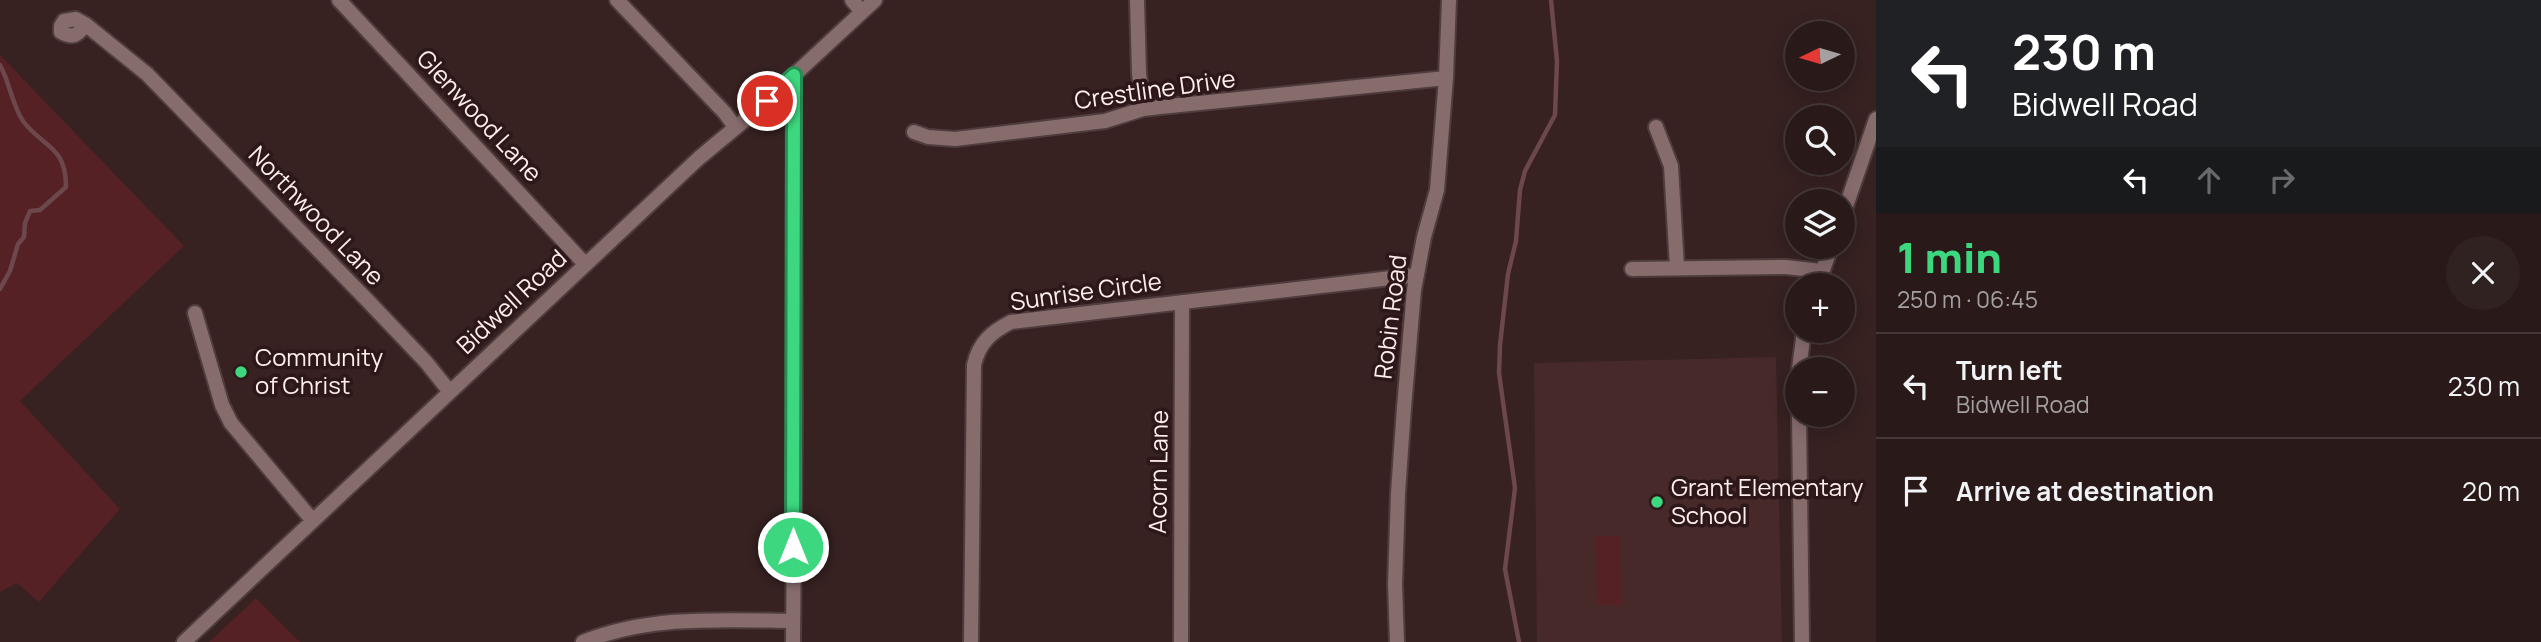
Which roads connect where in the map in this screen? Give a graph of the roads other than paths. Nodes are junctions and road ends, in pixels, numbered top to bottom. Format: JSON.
{"nodes":[{"id":1,"x":339,"y":0,"type":"edge"},
{"id":2,"x":617,"y":0,"type":"edge"},
{"id":3,"x":852,"y":0,"type":"edge"},
{"id":4,"x":875,"y":0,"type":"edge"},
{"id":5,"x":1137,"y":0,"type":"edge"},
{"id":6,"x":1448,"y":0,"type":"edge"},
{"id":7,"x":862,"y":12,"type":"junction"},
{"id":8,"x":85,"y":24,"type":"dead end"},
{"id":9,"x":794,"y":75,"type":"junction"},
{"id":10,"x":1446,"y":78,"type":"junction"},
{"id":11,"x":1143,"y":109,"type":"junction"},
{"id":12,"x":1876,"y":119,"type":"edge"},
{"id":13,"x":1656,"y":127,"type":"dead end"},
{"id":14,"x":736,"y":128,"type":"junction"},
{"id":15,"x":914,"y":132,"type":"dead end"},
{"id":16,"x":1852,"y":189,"type":"edge"},
{"id":17,"x":585,"y":264,"type":"junction"},
{"id":18,"x":1677,"y":267,"type":"junction"},
{"id":19,"x":1632,"y":269,"type":"dead end"},
{"id":20,"x":1805,"y":273,"type":"edge"},
{"id":21,"x":1417,"y":275,"type":"junction"},
{"id":22,"x":1182,"y":302,"type":"junction"},
{"id":23,"x":195,"y":313,"type":"dead end"},
{"id":24,"x":450,"y":392,"type":"junction"},
{"id":25,"x":1799,"y":427,"type":"edge"},
{"id":26,"x":313,"y":521,"type":"junction"},
{"id":27,"x":793,"y":621,"type":"junction"},
{"id":28,"x":184,"y":642,"type":"edge"},
{"id":29,"x":583,"y":642,"type":"edge"},
{"id":30,"x":793,"y":642,"type":"edge"},
{"id":31,"x":971,"y":642,"type":"edge"},
{"id":32,"x":1181,"y":642,"type":"edge"},
{"id":33,"x":1397,"y":642,"type":"edge"},
{"id":34,"x":1802,"y":642,"type":"edge"}],
"edges":[{"from":1,"to":17,"type":"street","name":"Glenwood Lane"},
{"from":2,"to":14,"type":"street"},
{"from":3,"to":7,"type":"street"},
{"from":4,"to":7,"type":"street","name":"Bidwell Road"},
{"from":5,"to":11,"type":"street"},
{"from":6,"to":10,"type":"street","name":"Robin Road"},
{"from":7,"to":9,"type":"street","name":"Bidwell Road"},
{"from":8,"to":24,"type":"street","name":"Northwood Lane"},
{"from":9,"to":14,"type":"street","name":"Bidwell Road"},
{"from":9,"to":27,"type":"street"},
{"from":10,"to":11,"type":"street","name":"Crestline Drive"},
{"from":10,"to":21,"type":"street","name":"Robin Road"},
{"from":11,"to":15,"type":"street","name":"Crestline Drive"},
{"from":12,"to":16,"type":"street"},
{"from":13,"to":18,"type":"street"},
{"from":14,"to":17,"type":"street","name":"Bidwell Road"},
{"from":17,"to":24,"type":"street","name":"Bidwell Road"},
{"from":18,"to":19,"type":"street"},
{"from":18,"to":20,"type":"street"},
{"from":21,"to":22,"type":"street","name":"Sunrise Circle"},
{"from":21,"to":33,"type":"street","name":"Robin Road"},
{"from":22,"to":31,"type":"street","name":"Sunrise Circle"},
{"from":22,"to":32,"type":"street","name":"Acorn Lane"},
{"from":23,"to":26,"type":"street"},
{"from":24,"to":26,"type":"street","name":"Bidwell Road"},
{"from":25,"to":34,"type":"street"},
{"from":26,"to":28,"type":"street","name":"Bidwell Road"},
{"from":27,"to":29,"type":"street"},
{"from":27,"to":30,"type":"street"}]}
